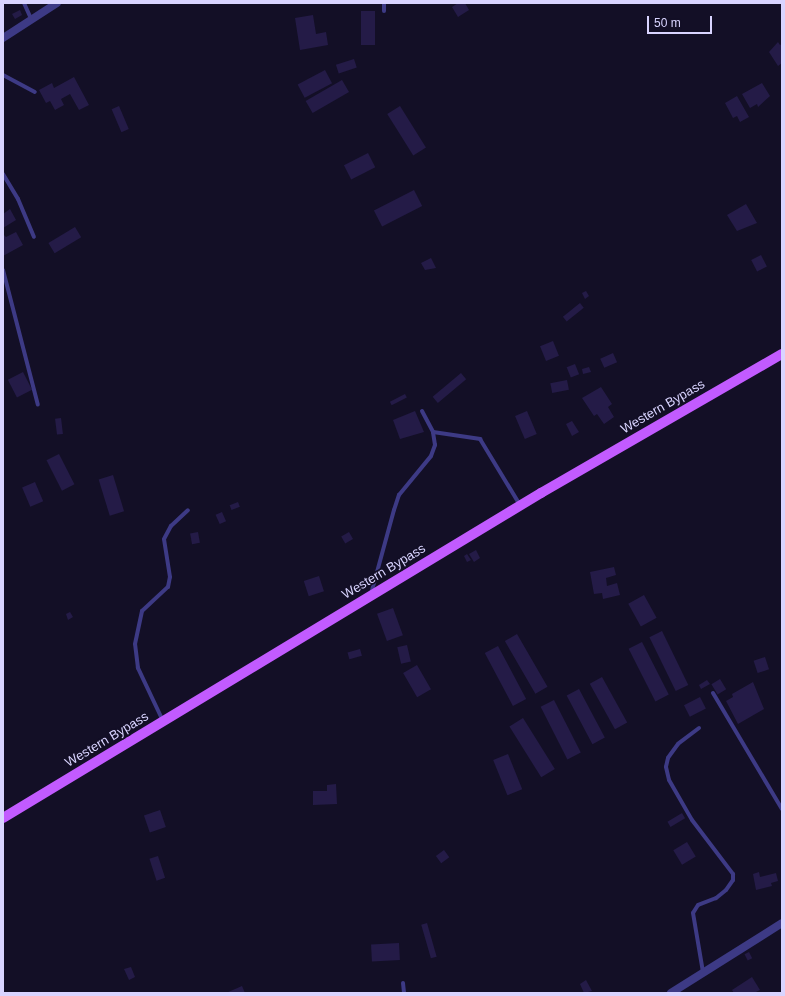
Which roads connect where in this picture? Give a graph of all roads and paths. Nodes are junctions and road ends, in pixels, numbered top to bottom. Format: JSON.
{"nodes":[{"id":1,"x":24,"y":3,"type":"edge"},
{"id":2,"x":57,"y":3,"type":"edge"},
{"id":3,"x":384,"y":3,"type":"edge"},
{"id":4,"x":384,"y":11,"type":"dead end"},
{"id":5,"x":31,"y":20,"type":"junction"},
{"id":6,"x":3,"y":38,"type":"edge"},
{"id":7,"x":3,"y":75,"type":"edge"},
{"id":8,"x":35,"y":92,"type":"dead end"},
{"id":9,"x":3,"y":174,"type":"edge"},
{"id":10,"x":34,"y":237,"type":"dead end"},
{"id":11,"x":3,"y":270,"type":"edge"},
{"id":12,"x":782,"y":354,"type":"edge"},
{"id":13,"x":38,"y":405,"type":"dead end"},
{"id":14,"x":422,"y":411,"type":"dead end"},
{"id":15,"x":433,"y":432,"type":"junction"},
{"id":16,"x":520,"y":505,"type":"junction"},
{"id":17,"x":188,"y":510,"type":"dead end"},
{"id":18,"x":371,"y":594,"type":"junction"},
{"id":19,"x":712,"y":693,"type":"dead end"},
{"id":20,"x":163,"y":721,"type":"junction"},
{"id":21,"x":700,"y":728,"type":"dead end"},
{"id":22,"x":782,"y":809,"type":"edge"},
{"id":23,"x":3,"y":818,"type":"edge"},
{"id":24,"x":782,"y":923,"type":"edge"},
{"id":25,"x":703,"y":972,"type":"junction"},
{"id":26,"x":403,"y":983,"type":"dead end"},
{"id":27,"x":404,"y":993,"type":"edge"},
{"id":28,"x":671,"y":993,"type":"edge"}],
"edges":[{"from":1,"to":5,"type":"lane"},
{"from":2,"to":5,"type":"street"},
{"from":3,"to":4,"type":"lane"},
{"from":5,"to":6,"type":"street"},
{"from":7,"to":8,"type":"lane"},
{"from":9,"to":10,"type":"lane"},
{"from":11,"to":13,"type":"lane"},
{"from":12,"to":16,"type":"main road","name":"Western Bypass"},
{"from":14,"to":15,"type":"lane"},
{"from":15,"to":16,"type":"lane"},
{"from":15,"to":18,"type":"lane"},
{"from":16,"to":18,"type":"main road","name":"Western Bypass"},
{"from":17,"to":20,"type":"lane"},
{"from":18,"to":20,"type":"main road","name":"Western Bypass"},
{"from":19,"to":22,"type":"lane"},
{"from":20,"to":23,"type":"main road","name":"Western Bypass"},
{"from":21,"to":25,"type":"lane"},
{"from":24,"to":25,"type":"street"},
{"from":25,"to":28,"type":"street"},
{"from":26,"to":27,"type":"lane"}]}
